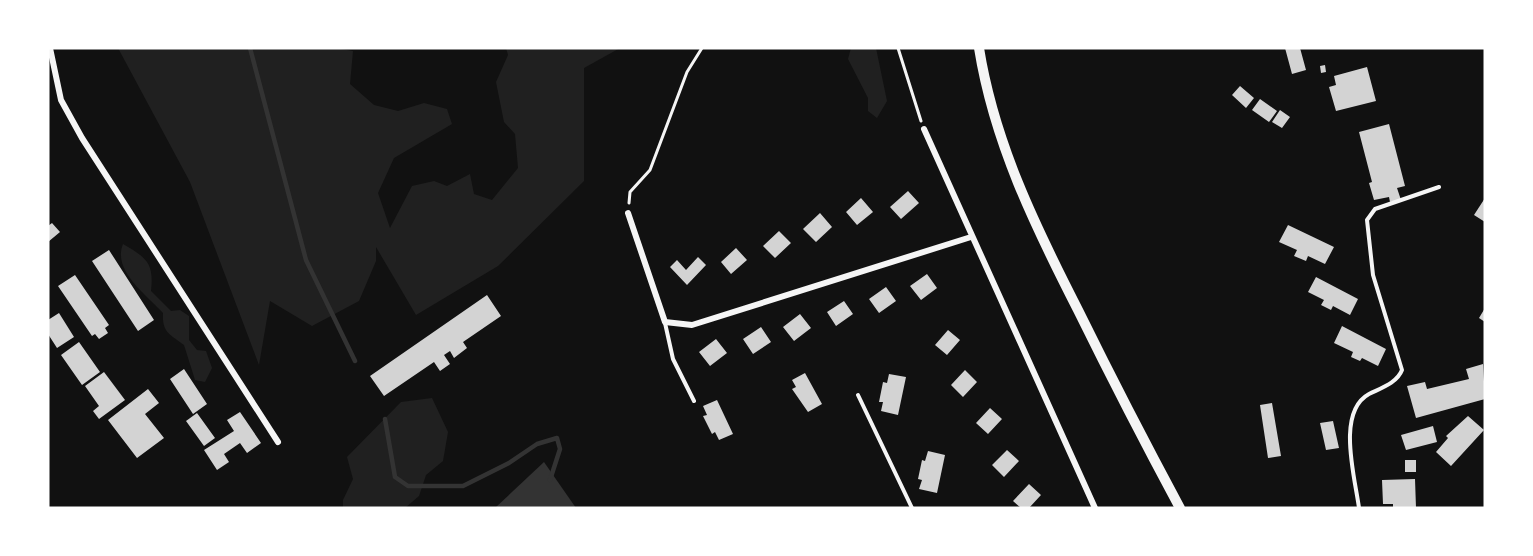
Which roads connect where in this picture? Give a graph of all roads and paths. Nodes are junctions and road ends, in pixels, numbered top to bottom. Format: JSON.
{"nodes":[{"id":1,"x":50,"y":48,"type":"edge"},
{"id":2,"x":702,"y":48,"type":"edge"},
{"id":3,"x":898,"y":48,"type":"edge"},
{"id":4,"x":979,"y":48,"type":"edge"},
{"id":5,"x":924,"y":129,"type":"joint"},
{"id":6,"x":1439,"y":187,"type":"dead end"},
{"id":7,"x":628,"y":213,"type":"joint"},
{"id":8,"x":972,"y":237,"type":"junction"},
{"id":9,"x":664,"y":322,"type":"junction"},
{"id":10,"x":858,"y":395,"type":"dead end"},
{"id":11,"x":694,"y":400,"type":"dead end"},
{"id":12,"x":278,"y":442,"type":"dead end"},
{"id":13,"x":912,"y":508,"type":"edge"},
{"id":14,"x":1095,"y":508,"type":"edge"},
{"id":15,"x":1180,"y":508,"type":"edge"},
{"id":16,"x":1359,"y":508,"type":"edge"}],
"edges":[{"from":1,"to":12,"type":"street"},
{"from":2,"to":7,"type":"path"},
{"from":3,"to":5,"type":"path"},
{"from":4,"to":15,"type":"main road"},
{"from":5,"to":8,"type":"street"},
{"from":6,"to":16,"type":"lane"},
{"from":7,"to":9,"type":"street"},
{"from":8,"to":9,"type":"street"},
{"from":8,"to":14,"type":"street"},
{"from":9,"to":11,"type":"lane"},
{"from":10,"to":13,"type":"lane"}]}
